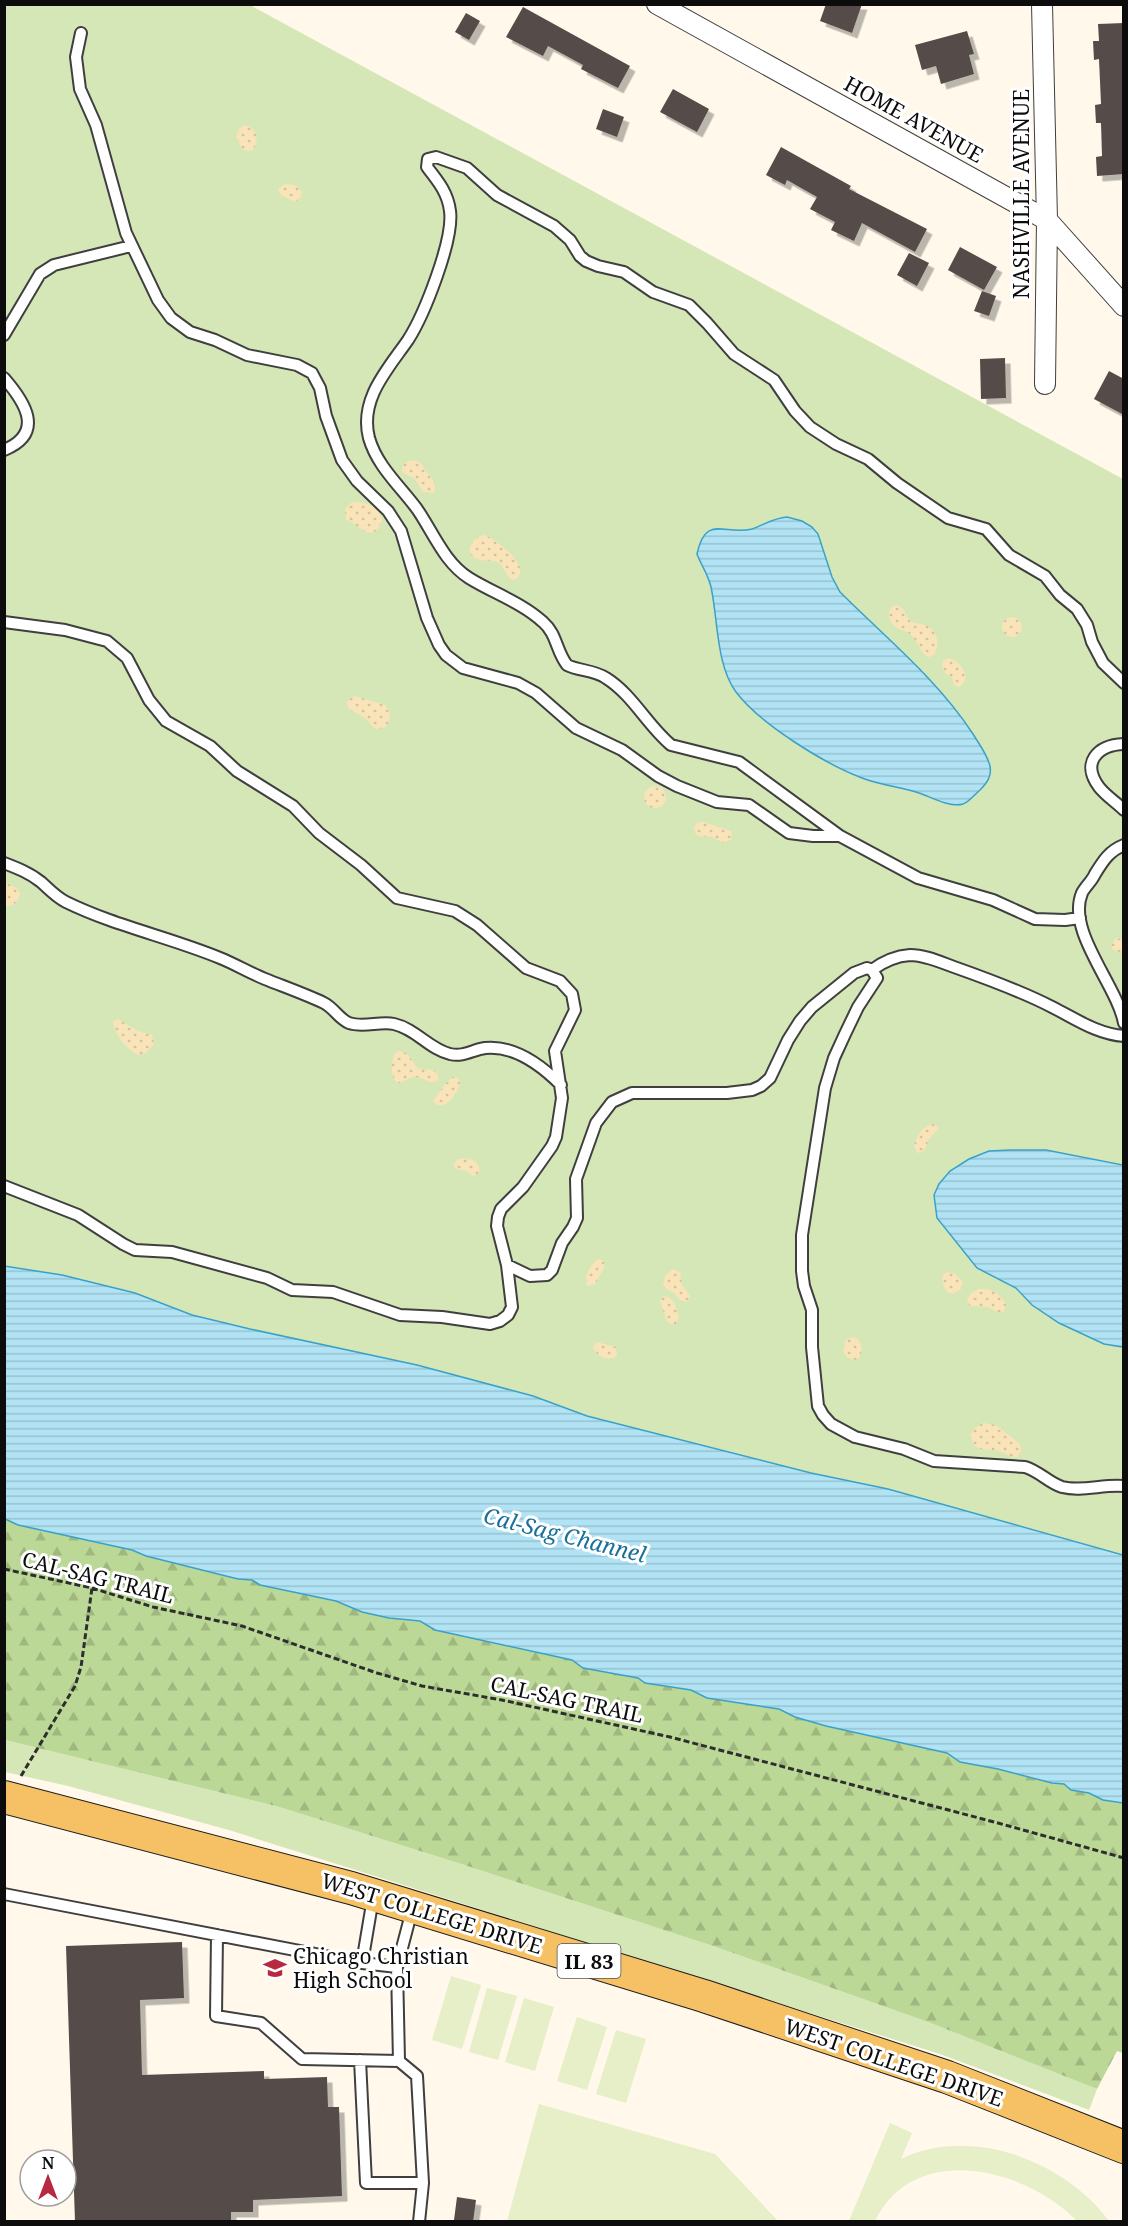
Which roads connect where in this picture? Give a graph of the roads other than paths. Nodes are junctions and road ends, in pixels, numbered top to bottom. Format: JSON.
{"nodes":[{"id":1,"x":657,"y":4,"type":"edge"},
{"id":2,"x":1042,"y":4,"type":"edge"},
{"id":3,"x":81,"y":33,"type":"dead end"},
{"id":4,"x":1047,"y":220,"type":"junction"},
{"id":5,"x":131,"y":246,"type":"junction"},
{"id":6,"x":1124,"y":306,"type":"edge"},
{"id":7,"x":4,"y":335,"type":"edge"},
{"id":8,"x":4,"y":378,"type":"edge"},
{"id":9,"x":1045,"y":384,"type":"dead end"},
{"id":10,"x":4,"y":450,"type":"edge"},
{"id":11,"x":4,"y":622,"type":"edge"},
{"id":12,"x":1124,"y":683,"type":"edge"},
{"id":13,"x":1124,"y":744,"type":"edge"},
{"id":14,"x":1124,"y":810,"type":"edge"},
{"id":15,"x":840,"y":836,"type":"junction"},
{"id":16,"x":1124,"y":845,"type":"edge"},
{"id":17,"x":4,"y":863,"type":"edge"},
{"id":18,"x":1080,"y":918,"type":"junction"},
{"id":19,"x":872,"y":970,"type":"junction"},
{"id":20,"x":1124,"y":1023,"type":"edge"},
{"id":21,"x":1124,"y":1036,"type":"edge"},
{"id":22,"x":561,"y":1085,"type":"junction"},
{"id":23,"x":4,"y":1186,"type":"edge"},
{"id":24,"x":507,"y":1265,"type":"junction"},
{"id":25,"x":1124,"y":1486,"type":"edge"},
{"id":26,"x":10,"y":1798,"type":"edge"},
{"id":27,"x":4,"y":1894,"type":"edge"},
{"id":28,"x":374,"y":1895,"type":"junction"},
{"id":29,"x":413,"y":1906,"type":"junction"},
{"id":30,"x":217,"y":1935,"type":"junction"},
{"id":31,"x":362,"y":1963,"type":"junction"},
{"id":32,"x":398,"y":1967,"type":"junction"},
{"id":33,"x":360,"y":2060,"type":"junction"},
{"id":34,"x":399,"y":2061,"type":"junction"},
{"id":35,"x":1124,"y":2147,"type":"edge"},
{"id":36,"x":423,"y":2183,"type":"junction"},
{"id":37,"x":419,"y":2222,"type":"edge"}],
"edges":[{"from":1,"to":4,"type":"street","name":"HOME AVENUE"},
{"from":2,"to":4,"type":"street","name":"NASHVILLE AVENUE"},
{"from":3,"to":5,"type":"lane"},
{"from":4,"to":6,"type":"street","name":"HOME AVENUE"},
{"from":4,"to":9,"type":"street","name":"NASHVILLE AVENUE"},
{"from":5,"to":7,"type":"lane"},
{"from":5,"to":15,"type":"lane"},
{"from":8,"to":10,"type":"lane"},
{"from":11,"to":22,"type":"lane"},
{"from":12,"to":15,"type":"lane"},
{"from":13,"to":14,"type":"lane"},
{"from":15,"to":18,"type":"lane"},
{"from":16,"to":18,"type":"lane"},
{"from":17,"to":22,"type":"lane"},
{"from":18,"to":20,"type":"lane"},
{"from":19,"to":21,"type":"lane"},
{"from":19,"to":24,"type":"lane"},
{"from":19,"to":25,"type":"lane"},
{"from":22,"to":24,"type":"lane"},
{"from":23,"to":24,"type":"lane"},
{"from":26,"to":28,"type":"main road","name":"WEST COLLEGE DRIVE","number":"IL 83"},
{"from":27,"to":30,"type":"lane"},
{"from":28,"to":29,"type":"main road","name":"WEST COLLEGE DRIVE","number":"IL 83"},
{"from":28,"to":31,"type":"lane"},
{"from":29,"to":32,"type":"lane"},
{"from":29,"to":35,"type":"main road","name":"WEST COLLEGE DRIVE","number":"IL 83"},
{"from":30,"to":31,"type":"lane"},
{"from":30,"to":33,"type":"lane"},
{"from":31,"to":32,"type":"lane"},
{"from":32,"to":34,"type":"lane"},
{"from":33,"to":34,"type":"lane"},
{"from":33,"to":36,"type":"lane"},
{"from":34,"to":36,"type":"lane"},
{"from":36,"to":37,"type":"lane"}]}
